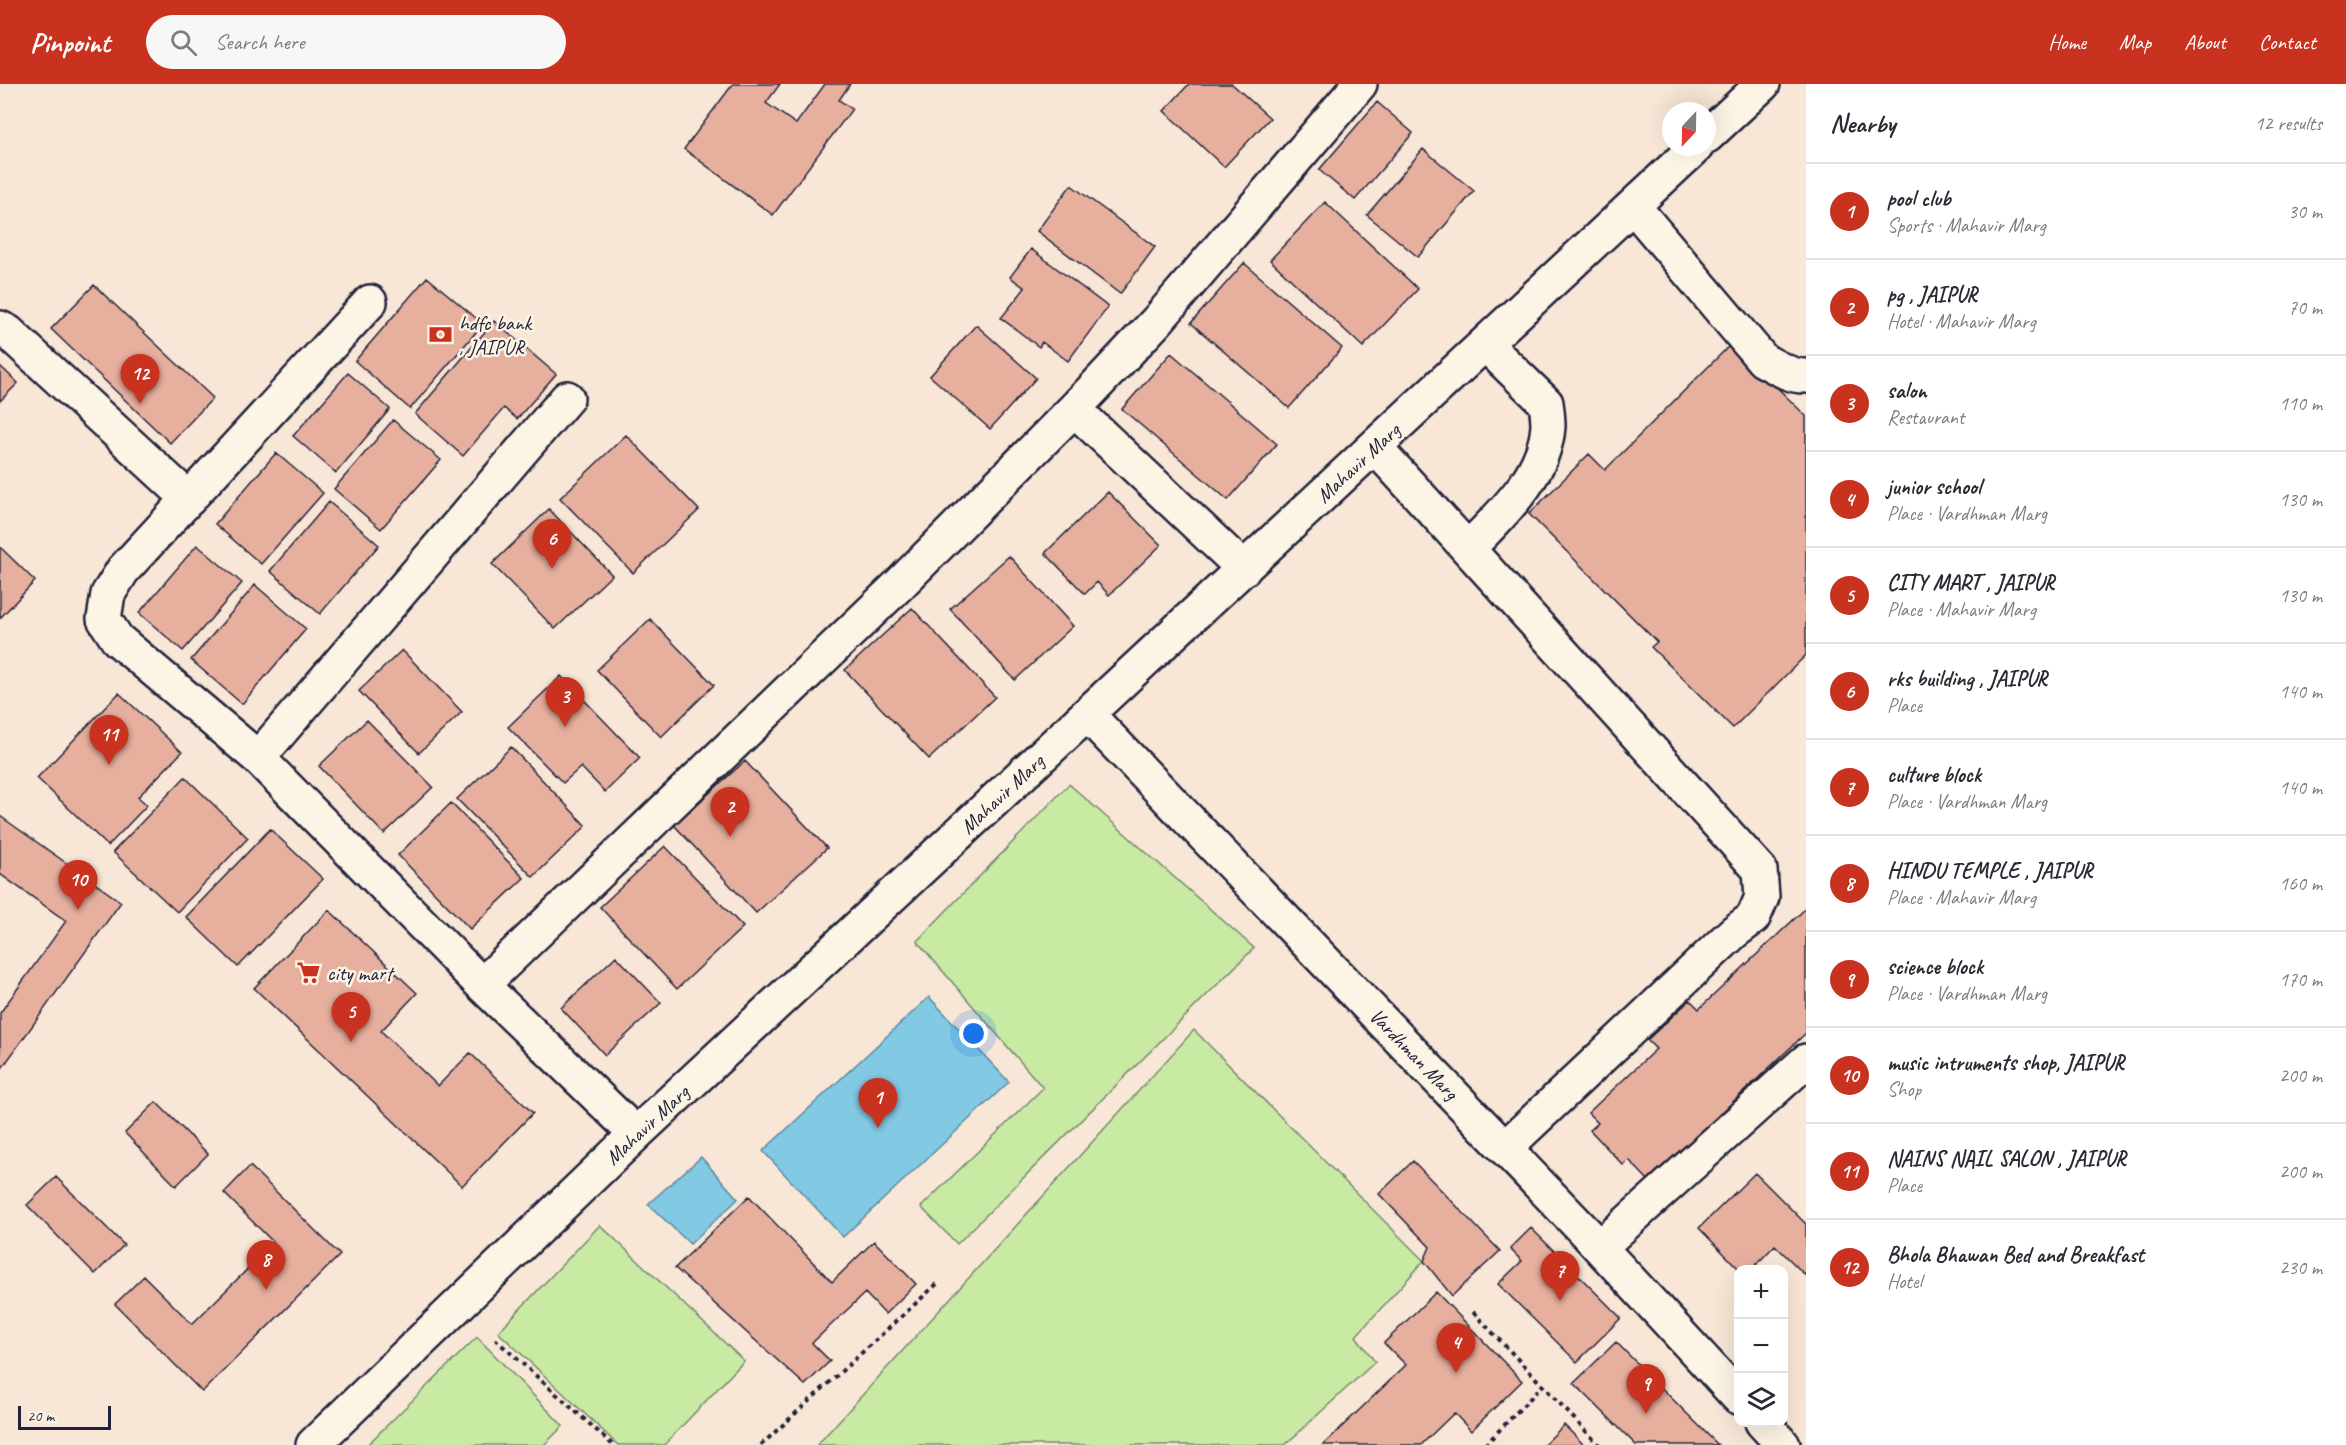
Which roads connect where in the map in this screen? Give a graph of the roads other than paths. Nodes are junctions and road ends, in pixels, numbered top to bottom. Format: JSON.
{"nodes":[{"id":1,"x":1360,"y":84,"type":"edge"},
{"id":2,"x":1763,"y":84,"type":"edge"},
{"id":3,"x":1716,"y":128,"type":"edge"},
{"id":4,"x":1686,"y":156,"type":"edge"},
{"id":5,"x":1633,"y":206,"type":"junction"},
{"id":6,"x":370,"y":302,"type":"dead end"},
{"id":7,"x":0,"y":328,"type":"edge"},
{"id":8,"x":1485,"y":344,"type":"junction"},
{"id":9,"x":1806,"y":376,"type":"edge"},
{"id":10,"x":567,"y":398,"type":"dead end"},
{"id":11,"x":1074,"y":409,"type":"junction"},
{"id":12,"x":1375,"y":447,"type":"junction"},
{"id":13,"x":189,"y":499,"type":"junction"},
{"id":14,"x":1468,"y":549,"type":"junction"},
{"id":15,"x":1244,"y":569,"type":"junction"},
{"id":16,"x":1087,"y":714,"type":"junction"},
{"id":17,"x":258,"y":758,"type":"junction"},
{"id":18,"x":482,"y":985,"type":"junction"},
{"id":19,"x":1806,"y":1061,"type":"edge"},
{"id":20,"x":636,"y":1134,"type":"junction"},
{"id":21,"x":1505,"y":1148,"type":"junction"},
{"id":22,"x":1600,"y":1247,"type":"junction"},
{"id":23,"x":1734,"y":1393,"type":"edge"},
{"id":24,"x":313,"y":1445,"type":"edge"}],
"edges":[{"from":1,"to":11,"type":"street"},
{"from":2,"to":3,"type":"street"},
{"from":4,"to":5,"type":"street","name":"Mahavir Marg"},
{"from":5,"to":8,"type":"street","name":"Mahavir Marg"},
{"from":5,"to":9,"type":"street"},
{"from":6,"to":13,"type":"street"},
{"from":7,"to":13,"type":"street"},
{"from":8,"to":12,"type":"street","name":"Mahavir Marg"},
{"from":8,"to":14,"type":"street"},
{"from":10,"to":17,"type":"street"},
{"from":11,"to":15,"type":"street"},
{"from":11,"to":18,"type":"street"},
{"from":12,"to":14,"type":"street"},
{"from":12,"to":15,"type":"street","name":"Mahavir Marg"},
{"from":13,"to":17,"type":"street"},
{"from":14,"to":21,"type":"street"},
{"from":15,"to":16,"type":"street","name":"Mahavir Marg"},
{"from":16,"to":20,"type":"street","name":"Mahavir Marg"},
{"from":16,"to":21,"type":"street","name":"Vardhman Marg"},
{"from":17,"to":18,"type":"street"},
{"from":18,"to":20,"type":"street"},
{"from":19,"to":22,"type":"street"},
{"from":20,"to":24,"type":"street","name":"Mahavir Marg"},
{"from":21,"to":22,"type":"street","name":"Vardhman Marg"},
{"from":22,"to":23,"type":"street","name":"Vardhman Marg"}]}
